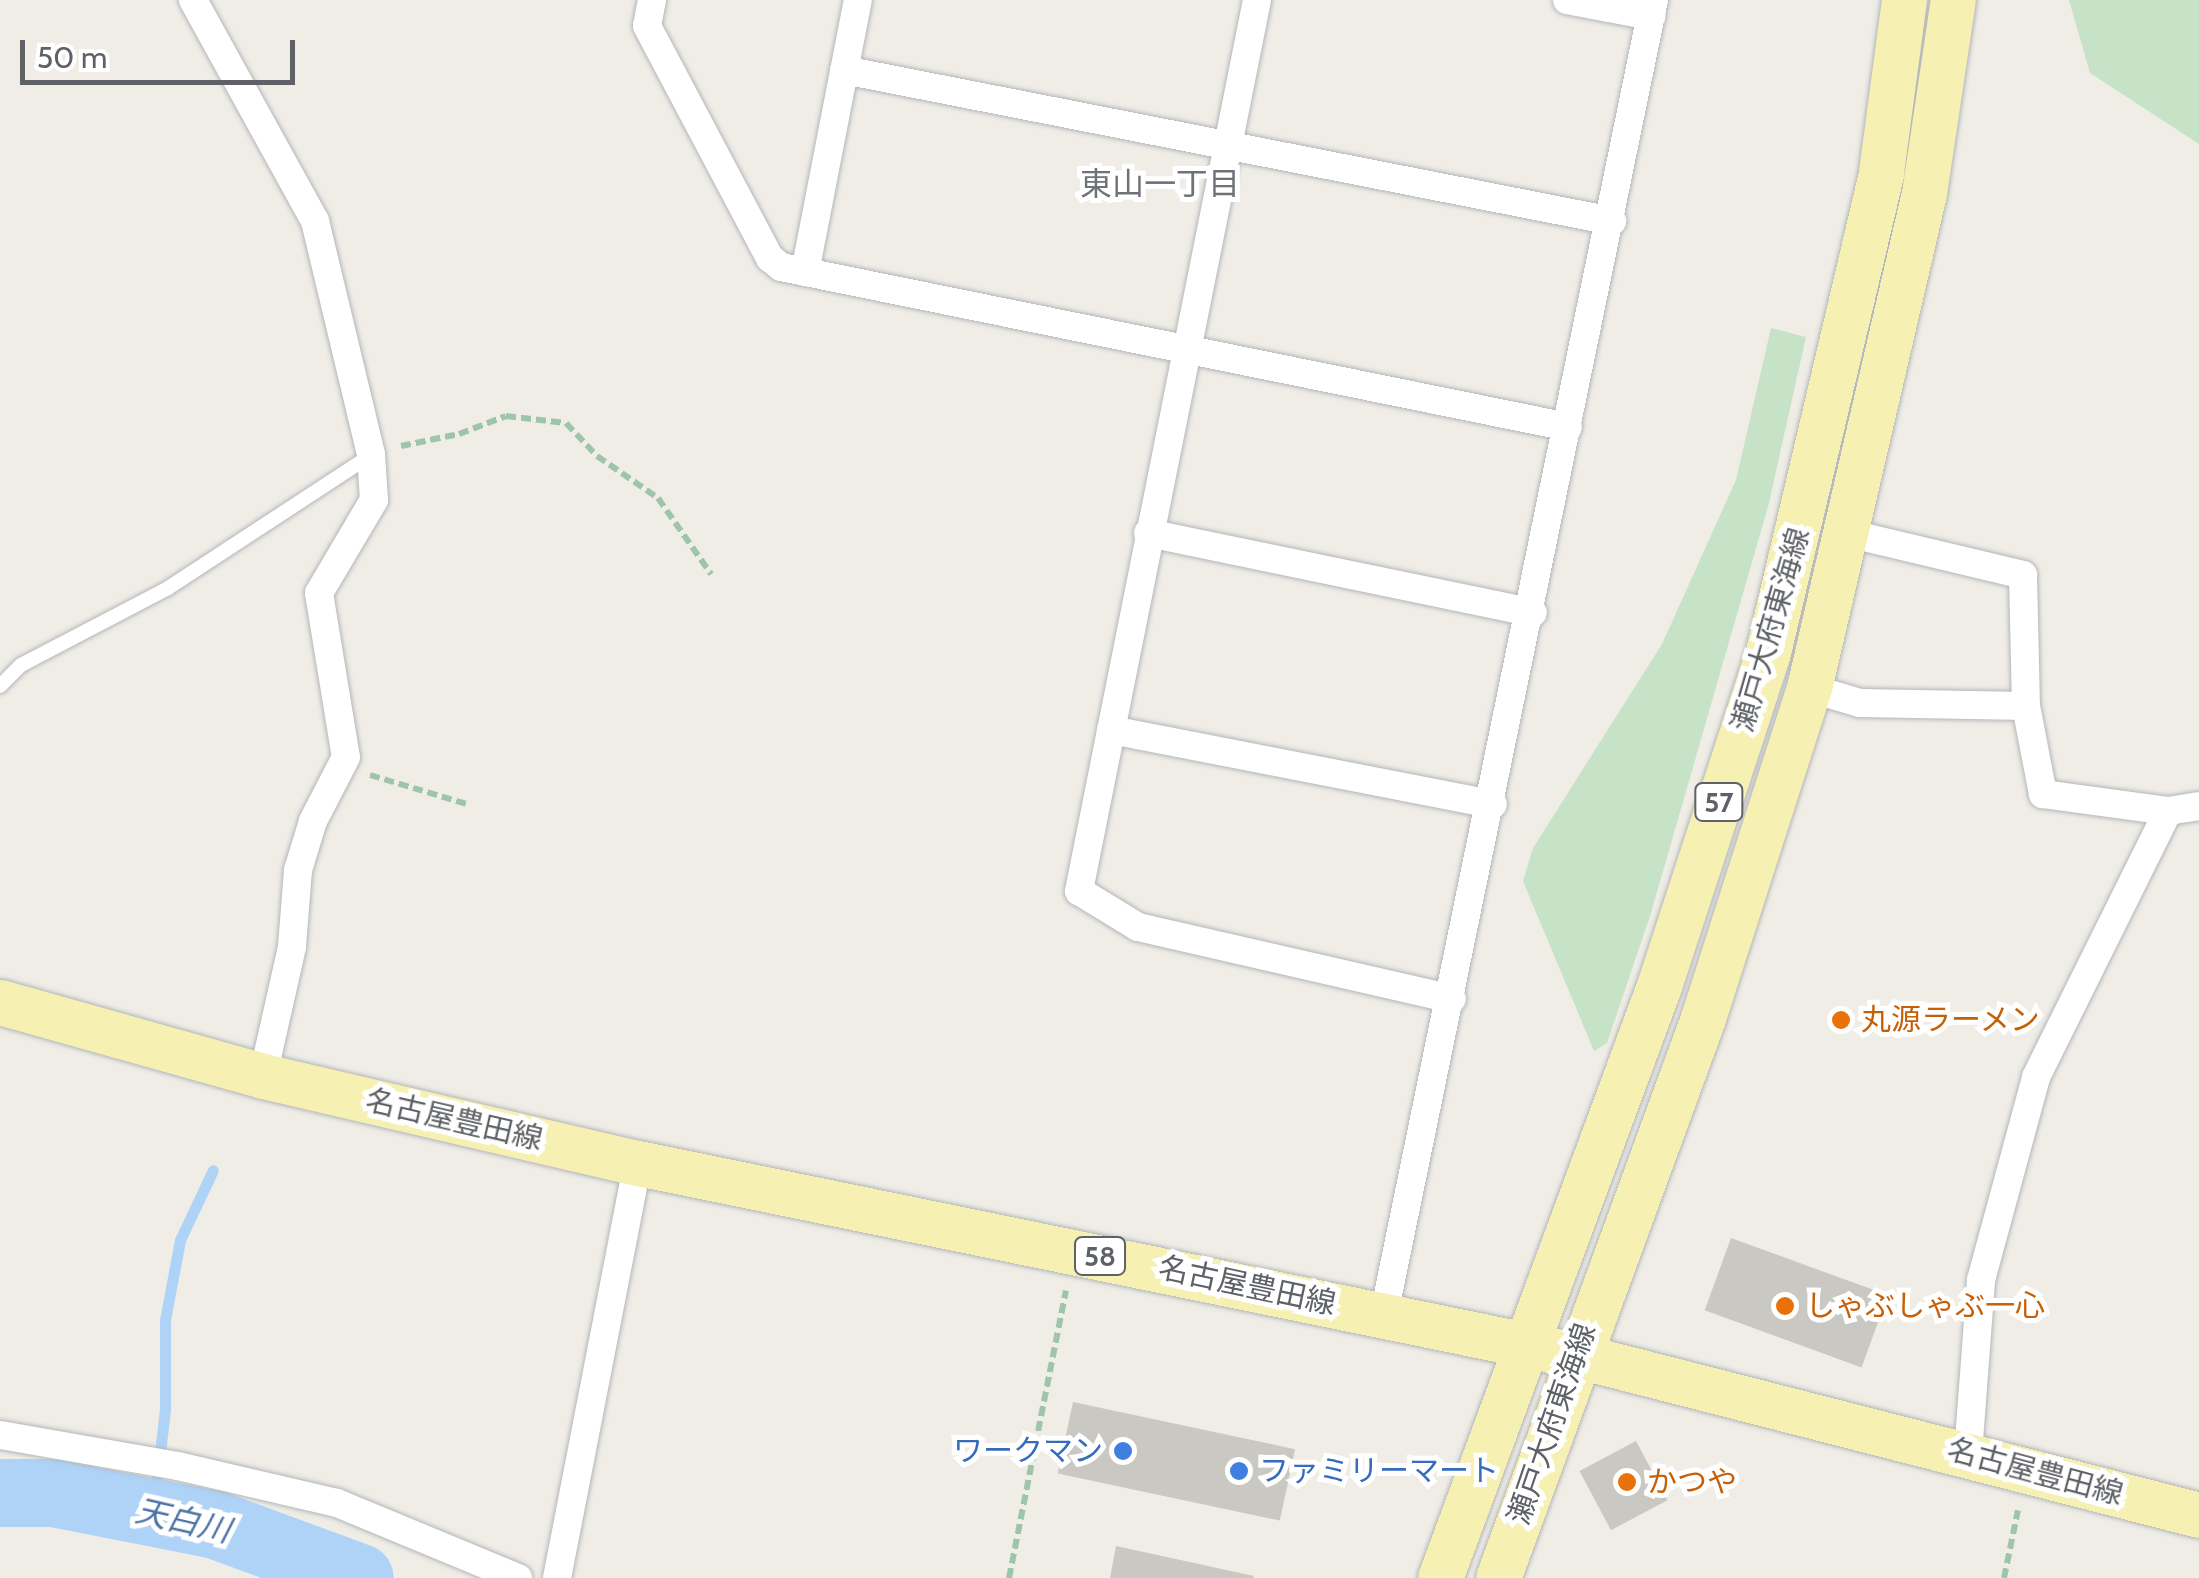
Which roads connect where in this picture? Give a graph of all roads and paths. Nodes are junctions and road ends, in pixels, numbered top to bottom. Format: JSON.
{"nodes":[{"id":1,"x":193,"y":0,"type":"edge"},
{"id":2,"x":652,"y":0,"type":"edge"},
{"id":3,"x":858,"y":0,"type":"edge"},
{"id":4,"x":1257,"y":0,"type":"edge"},
{"id":5,"x":1568,"y":0,"type":"edge"},
{"id":6,"x":1904,"y":0,"type":"edge"},
{"id":7,"x":1954,"y":0,"type":"edge"},
{"id":8,"x":1652,"y":8,"type":"edge"},
{"id":9,"x":844,"y":70,"type":"junction"},
{"id":10,"x":1228,"y":143,"type":"junction"},
{"id":11,"x":1612,"y":221,"type":"junction"},
{"id":12,"x":805,"y":272,"type":"junction"},
{"id":13,"x":1185,"y":349,"type":"junction"},
{"id":14,"x":1568,"y":427,"type":"junction"},
{"id":15,"x":372,"y":454,"type":"junction"},
{"id":16,"x":1148,"y":533,"type":"junction"},
{"id":17,"x":1847,"y":533,"type":"junction"},
{"id":18,"x":711,"y":574,"type":"dead end"},
{"id":19,"x":1532,"y":613,"type":"junction"},
{"id":20,"x":0,"y":686,"type":"edge"},
{"id":21,"x":1809,"y":688,"type":"junction"},
{"id":22,"x":2026,"y":706,"type":"junction"},
{"id":23,"x":1111,"y":730,"type":"junction"},
{"id":24,"x":342,"y":767,"type":"junction"},
{"id":25,"x":470,"y":804,"type":"dead end"},
{"id":26,"x":1493,"y":804,"type":"junction"},
{"id":27,"x":2199,"y":806,"type":"edge"},
{"id":28,"x":2168,"y":811,"type":"junction"},
{"id":29,"x":1452,"y":999,"type":"junction"},
{"id":30,"x":0,"y":1002,"type":"edge"},
{"id":31,"x":263,"y":1076,"type":"junction"},
{"id":32,"x":638,"y":1163,"type":"junction"},
{"id":33,"x":1074,"y":1250,"type":"junction"},
{"id":34,"x":1384,"y":1314,"type":"junction"},
{"id":35,"x":1528,"y":1345,"type":"junction"},
{"id":36,"x":1575,"y":1355,"type":"junction"},
{"id":37,"x":0,"y":1435,"type":"edge"},
{"id":38,"x":1968,"y":1454,"type":"junction"},
{"id":39,"x":2027,"y":1470,"type":"junction"},
{"id":40,"x":2199,"y":1515,"type":"edge"},
{"id":41,"x":518,"y":1578,"type":"edge"},
{"id":42,"x":557,"y":1578,"type":"edge"},
{"id":43,"x":1010,"y":1578,"type":"edge"},
{"id":44,"x":1440,"y":1578,"type":"edge"},
{"id":45,"x":1498,"y":1578,"type":"edge"},
{"id":46,"x":2004,"y":1578,"type":"edge"}],
"edges":[{"from":1,"to":15,"type":"street"},
{"from":2,"to":12,"type":"street"},
{"from":3,"to":9,"type":"street"},
{"from":4,"to":10,"type":"street"},
{"from":5,"to":8,"type":"street"},
{"from":6,"to":35,"type":"main road","name":"瀬戸大府東海線","number":"57"},
{"from":7,"to":17,"type":"main road","name":"瀬戸大府東海線","number":"57"},
{"from":8,"to":11,"type":"street"},
{"from":9,"to":10,"type":"street"},
{"from":9,"to":12,"type":"street"},
{"from":10,"to":11,"type":"street"},
{"from":10,"to":13,"type":"street"},
{"from":11,"to":14,"type":"street"},
{"from":12,"to":13,"type":"street"},
{"from":13,"to":14,"type":"street"},
{"from":13,"to":16,"type":"street"},
{"from":14,"to":19,"type":"street"},
{"from":15,"to":18,"type":"path"},
{"from":15,"to":20,"type":"lane"},
{"from":15,"to":24,"type":"street"},
{"from":16,"to":19,"type":"street"},
{"from":16,"to":23,"type":"street"},
{"from":17,"to":21,"type":"main road","name":"瀬戸大府東海線","number":"57"},
{"from":17,"to":22,"type":"street"},
{"from":19,"to":26,"type":"street"},
{"from":21,"to":22,"type":"street"},
{"from":21,"to":36,"type":"main road","name":"瀬戸大府東海線","number":"57"},
{"from":22,"to":28,"type":"street"},
{"from":23,"to":26,"type":"street"},
{"from":23,"to":29,"type":"street"},
{"from":24,"to":25,"type":"path"},
{"from":24,"to":31,"type":"street"},
{"from":26,"to":29,"type":"street"},
{"from":27,"to":28,"type":"street"},
{"from":28,"to":38,"type":"street"},
{"from":29,"to":34,"type":"street"},
{"from":30,"to":31,"type":"main road","name":"名古屋豊田線","number":"58"},
{"from":31,"to":32,"type":"main road","name":"名古屋豊田線","number":"58"},
{"from":32,"to":33,"type":"main road","name":"名古屋豊田線","number":"58"},
{"from":32,"to":42,"type":"street"},
{"from":33,"to":34,"type":"main road","name":"名古屋豊田線","number":"58"},
{"from":33,"to":43,"type":"path"},
{"from":34,"to":35,"type":"main road","name":"名古屋豊田線","number":"58"},
{"from":35,"to":36,"type":"main road","name":"名古屋豊田線","number":"58"},
{"from":35,"to":44,"type":"main road","name":"瀬戸大府東海線","number":"57"},
{"from":36,"to":38,"type":"main road","name":"名古屋豊田線","number":"58"},
{"from":36,"to":45,"type":"main road","name":"瀬戸大府東海線","number":"57"},
{"from":37,"to":41,"type":"street"},
{"from":38,"to":39,"type":"main road","name":"名古屋豊田線","number":"58"},
{"from":39,"to":40,"type":"main road","name":"名古屋豊田線","number":"58"},
{"from":39,"to":46,"type":"path"}]}
